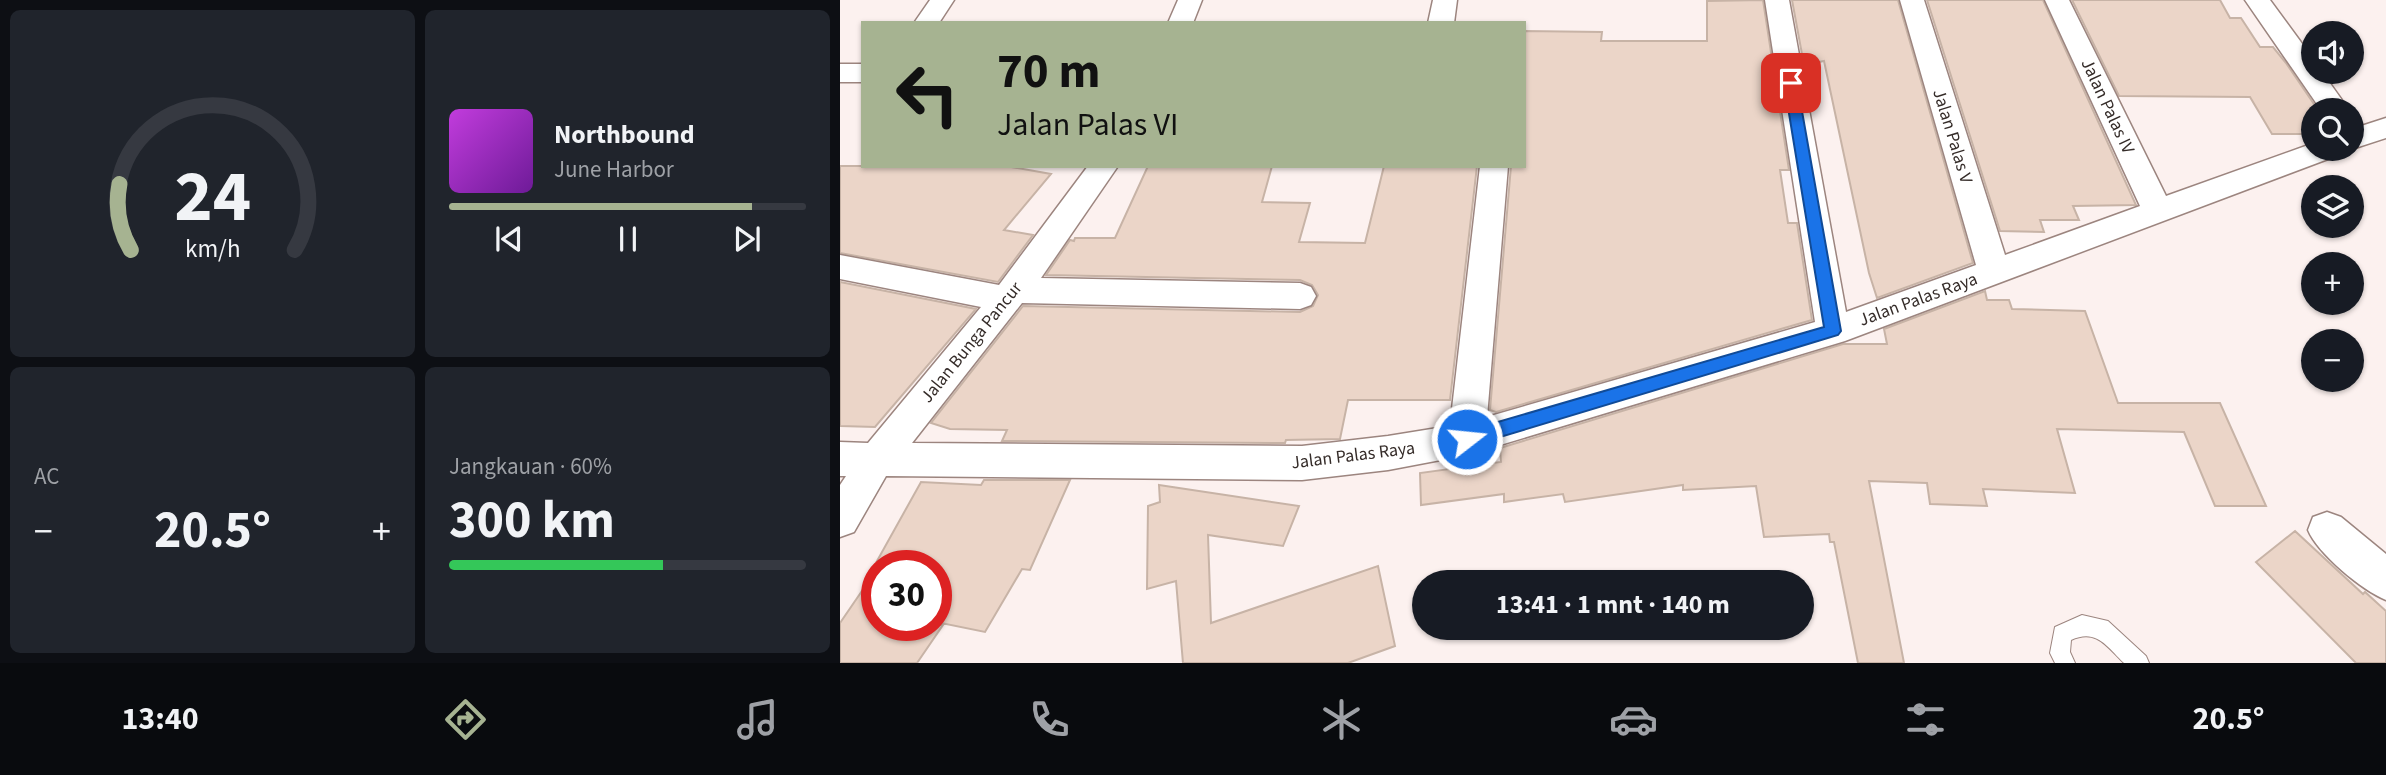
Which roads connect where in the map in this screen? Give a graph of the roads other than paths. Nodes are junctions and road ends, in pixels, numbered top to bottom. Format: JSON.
{"nodes":[{"id":1,"x":942,"y":0,"type":"edge"},
{"id":2,"x":1190,"y":0,"type":"edge"},
{"id":3,"x":1445,"y":0,"type":"edge"},
{"id":4,"x":1777,"y":0,"type":"edge"},
{"id":5,"x":1912,"y":0,"type":"edge"},
{"id":6,"x":2057,"y":0,"type":"edge"},
{"id":7,"x":2257,"y":0,"type":"edge"},
{"id":8,"x":927,"y":21,"type":"edge"},
{"id":9,"x":1181,"y":21,"type":"edge"},
{"id":10,"x":1441,"y":21,"type":"edge"},
{"id":11,"x":840,"y":73,"type":"edge"},
{"id":12,"x":861,"y":73,"type":"edge"},
{"id":13,"x":2326,"y":98,"type":"edge"},
{"id":14,"x":2386,"y":128,"type":"edge"},
{"id":15,"x":2364,"y":135,"type":"edge"},
{"id":16,"x":2301,"y":157,"type":"edge"},
{"id":17,"x":1103,"y":168,"type":"edge"},
{"id":18,"x":1494,"y":168,"type":"edge"},
{"id":19,"x":2158,"y":211,"type":"junction"},
{"id":20,"x":840,"y":267,"type":"edge"},
{"id":21,"x":1994,"y":271,"type":"junction"},
{"id":22,"x":1010,"y":294,"type":"junction"},
{"id":23,"x":1300,"y":296,"type":"dead end"},
{"id":24,"x":1833,"y":331,"type":"junction"},
{"id":25,"x":1467,"y":439,"type":"junction"},
{"id":26,"x":840,"y":459,"type":"edge"},
{"id":27,"x":876,"y":460,"type":"junction"},
{"id":28,"x":840,"y":519,"type":"edge"},
{"id":29,"x":2327,"y":530,"type":"dead end"},
{"id":30,"x":2386,"y":580,"type":"edge"},
{"id":31,"x":2065,"y":663,"type":"edge"},
{"id":32,"x":2139,"y":663,"type":"edge"}],
"edges":[{"from":1,"to":8,"type":"street"},
{"from":2,"to":9,"type":"street"},
{"from":3,"to":10,"type":"street"},
{"from":4,"to":24,"type":"street"},
{"from":5,"to":21,"type":"street","name":"Jalan Palas V"},
{"from":6,"to":19,"type":"street","name":"Jalan Palas IV"},
{"from":7,"to":13,"type":"street"},
{"from":11,"to":12,"type":"street"},
{"from":14,"to":15,"type":"street","name":"Jalan Palas Raya"},
{"from":16,"to":19,"type":"street","name":"Jalan Palas Raya"},
{"from":17,"to":22,"type":"street","name":"Jalan Bunga Pancur"},
{"from":18,"to":25,"type":"street"},
{"from":19,"to":21,"type":"street","name":"Jalan Palas Raya"},
{"from":20,"to":22,"type":"street"},
{"from":21,"to":24,"type":"street","name":"Jalan Palas Raya"},
{"from":22,"to":23,"type":"street"},
{"from":22,"to":27,"type":"street","name":"Jalan Bunga Pancur"},
{"from":24,"to":25,"type":"street","name":"Jalan Palas Raya"},
{"from":25,"to":27,"type":"street","name":"Jalan Palas Raya"},
{"from":26,"to":27,"type":"street","name":"Jalan Palas Raya"},
{"from":27,"to":28,"type":"street","name":"Jalan Bunga Pancur"},
{"from":29,"to":30,"type":"street"},
{"from":31,"to":32,"type":"lane"}]}
